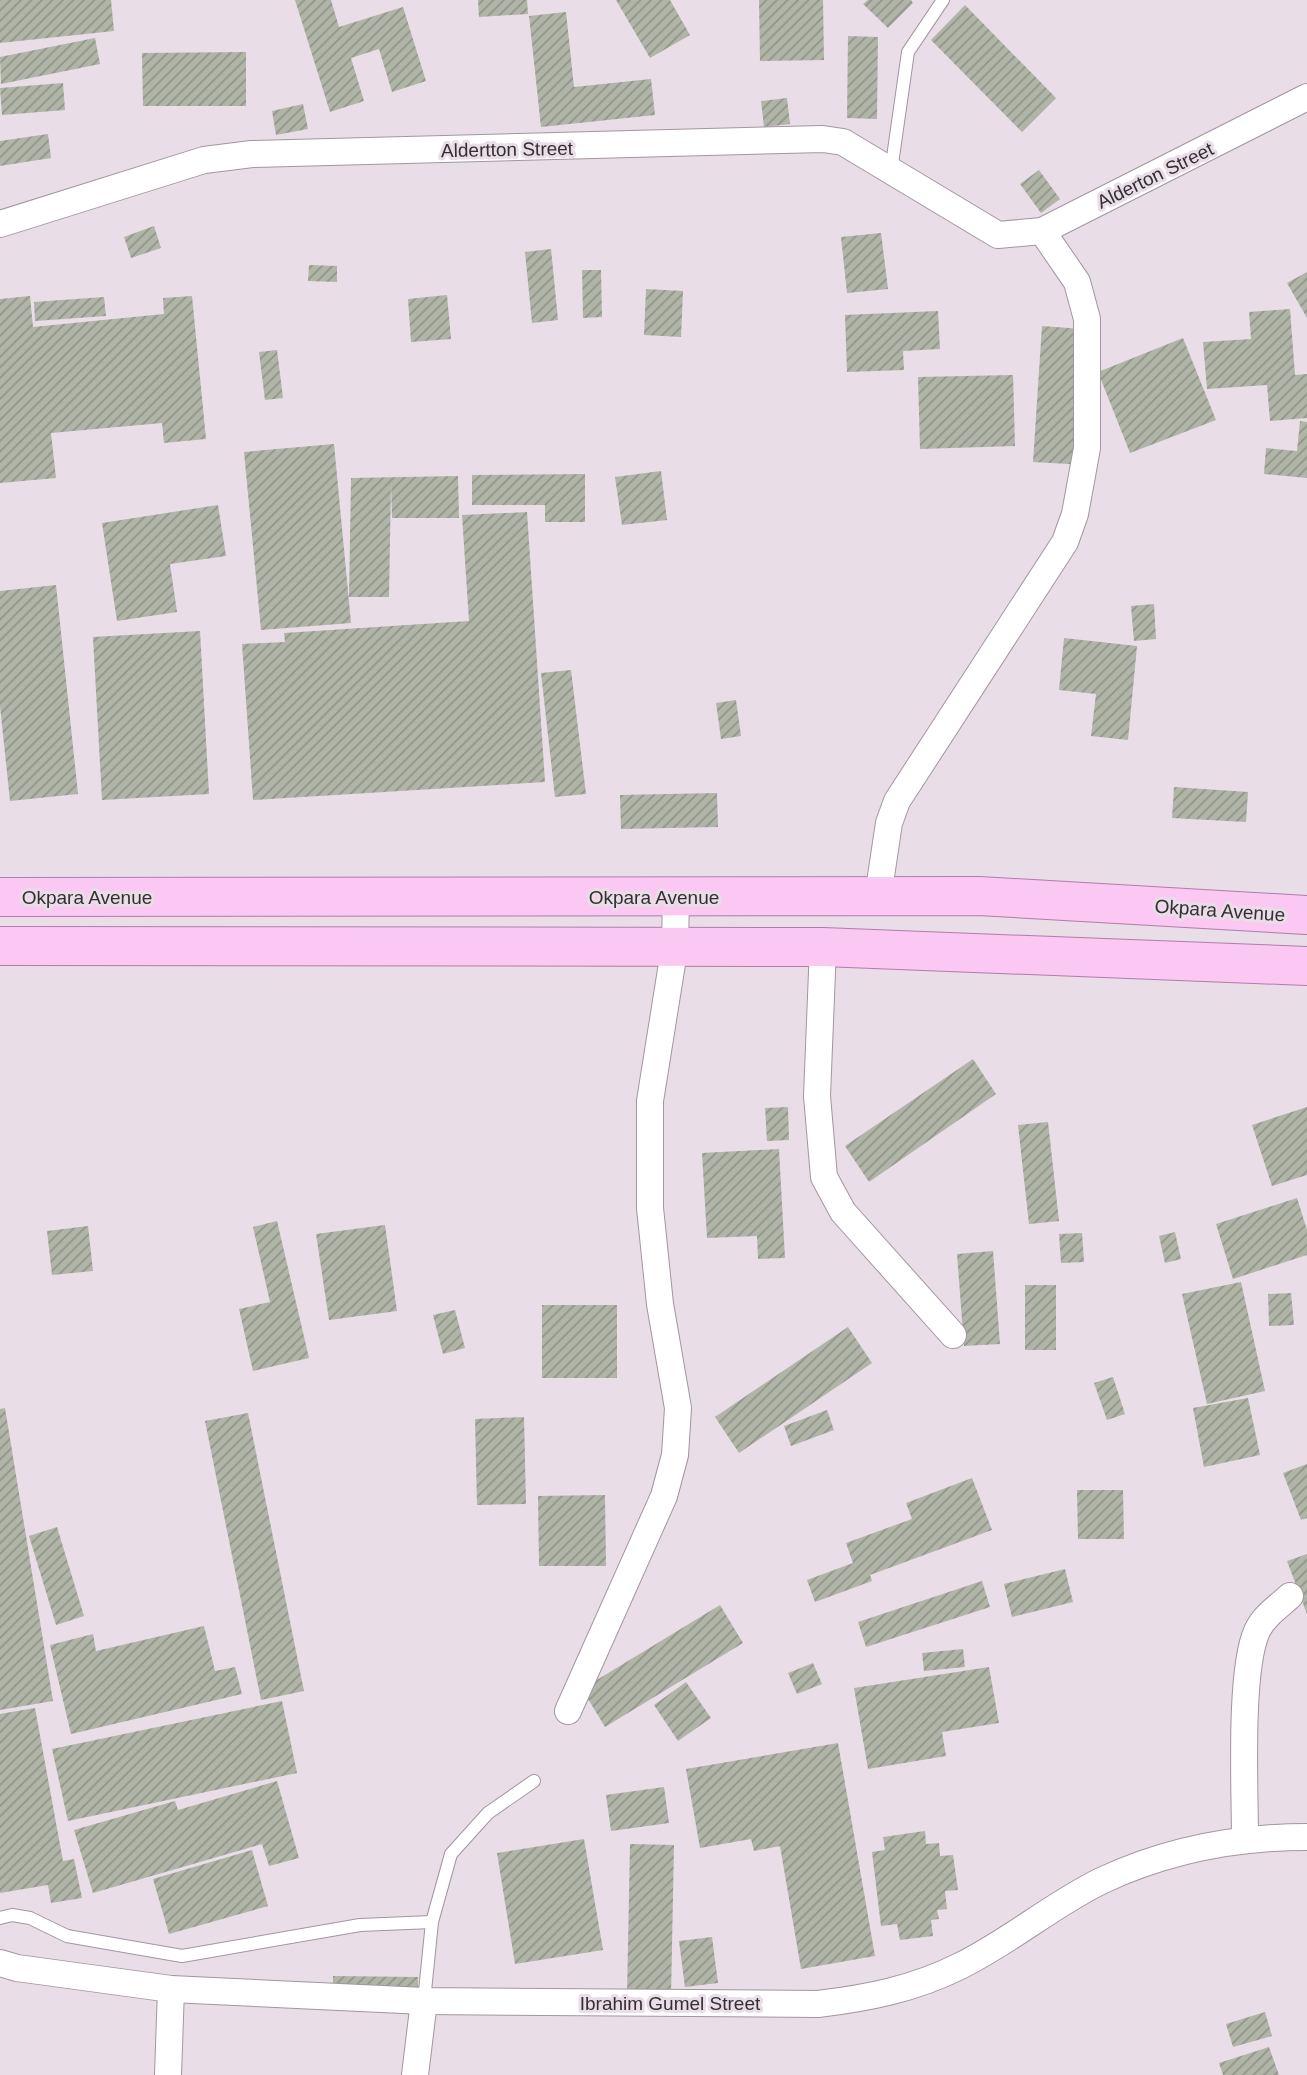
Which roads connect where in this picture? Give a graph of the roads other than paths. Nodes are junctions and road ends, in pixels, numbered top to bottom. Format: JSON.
{"nodes":[{"id":1,"x":943,"y":0,"type":"edge"},
{"id":2,"x":1307,"y":97,"type":"edge"},
{"id":3,"x":891,"y":171,"type":"junction"},
{"id":4,"x":0,"y":224,"type":"edge"},
{"id":5,"x":1042,"y":232,"type":"junction"},
{"id":6,"x":998,"y":235,"type":"joint"},
{"id":7,"x":878,"y":896,"type":"junction"},
{"id":8,"x":0,"y":897,"type":"edge"},
{"id":9,"x":676,"y":897,"type":"junction"},
{"id":10,"x":1307,"y":915,"type":"edge"},
{"id":11,"x":675,"y":945,"type":"junction"},
{"id":12,"x":0,"y":946,"type":"edge"},
{"id":13,"x":824,"y":947,"type":"junction"},
{"id":14,"x":1307,"y":966,"type":"edge"},
{"id":15,"x":953,"y":1335,"type":"dead end"},
{"id":16,"x":1290,"y":1596,"type":"dead end"},
{"id":17,"x":568,"y":1711,"type":"dead end"},
{"id":18,"x":534,"y":1781,"type":"dead end"},
{"id":19,"x":1307,"y":1837,"type":"edge"},
{"id":20,"x":1245,"y":1839,"type":"junction"},
{"id":21,"x":0,"y":1918,"type":"edge"},
{"id":22,"x":432,"y":1922,"type":"junction"},
{"id":23,"x":0,"y":1963,"type":"edge"},
{"id":24,"x":171,"y":1989,"type":"junction"},
{"id":25,"x":424,"y":2001,"type":"junction"},
{"id":26,"x":168,"y":2075,"type":"edge"},
{"id":27,"x":415,"y":2075,"type":"edge"}],
"edges":[{"from":1,"to":3,"type":"lane"},
{"from":2,"to":5,"type":"street","name":"Alderton Street"},
{"from":3,"to":4,"type":"street","name":"Aldertton Street"},
{"from":3,"to":6,"type":"street","name":"Aldertton Street"},
{"from":5,"to":6,"type":"street","name":"Alderton Street"},
{"from":5,"to":7,"type":"street"},
{"from":7,"to":9,"type":"main road","name":"Okpara Avenue"},
{"from":7,"to":10,"type":"main road","name":"Okpara Avenue"},
{"from":8,"to":9,"type":"main road","name":"Okpara Avenue"},
{"from":9,"to":11,"type":"street"},
{"from":11,"to":12,"type":"main road"},
{"from":11,"to":13,"type":"main road"},
{"from":11,"to":17,"type":"street"},
{"from":13,"to":14,"type":"main road"},
{"from":13,"to":15,"type":"street"},
{"from":16,"to":20,"type":"street"},
{"from":18,"to":22,"type":"lane"},
{"from":19,"to":20,"type":"street","name":"Ibrahim Gumel Street"},
{"from":20,"to":25,"type":"street","name":"Ibrahim Gumel Street"},
{"from":21,"to":22,"type":"lane"},
{"from":22,"to":25,"type":"lane"},
{"from":23,"to":24,"type":"street","name":"Ibrahim Gumel Street"},
{"from":24,"to":25,"type":"street","name":"Ibrahim Gumel Street"},
{"from":24,"to":26,"type":"street"},
{"from":25,"to":27,"type":"street"}]}
